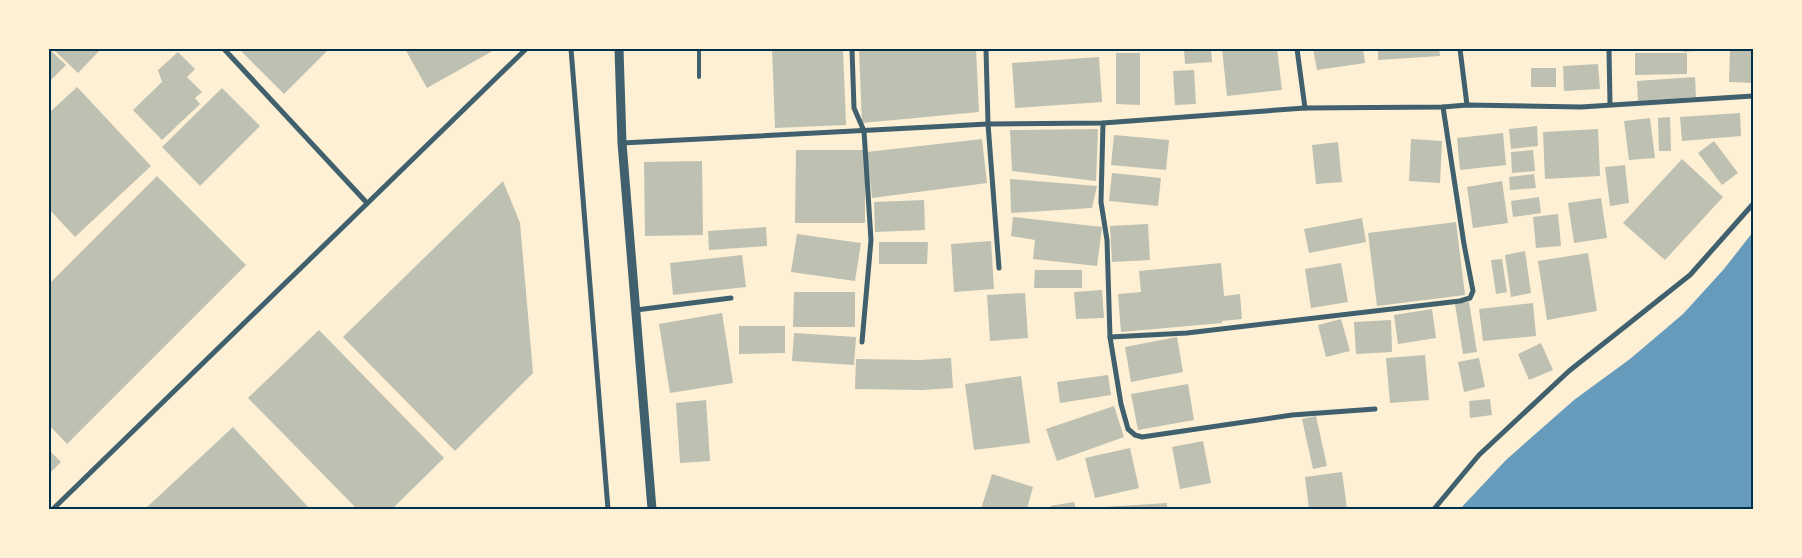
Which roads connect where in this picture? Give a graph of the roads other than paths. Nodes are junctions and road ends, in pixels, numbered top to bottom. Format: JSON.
{"nodes":[{"id":1,"x":224,"y":49,"type":"edge"},
{"id":2,"x":526,"y":49,"type":"edge"},
{"id":3,"x":571,"y":49,"type":"edge"},
{"id":4,"x":619,"y":49,"type":"edge"},
{"id":5,"x":699,"y":49,"type":"edge"},
{"id":6,"x":852,"y":49,"type":"edge"},
{"id":7,"x":986,"y":49,"type":"edge"},
{"id":8,"x":1297,"y":49,"type":"edge"},
{"id":9,"x":1460,"y":49,"type":"edge"},
{"id":10,"x":1609,"y":49,"type":"edge"},
{"id":11,"x":699,"y":77,"type":"dead end"},
{"id":12,"x":1753,"y":96,"type":"edge"},
{"id":13,"x":1467,"y":104,"type":"junction"},
{"id":14,"x":1610,"y":104,"type":"junction"},
{"id":15,"x":1443,"y":107,"type":"junction"},
{"id":16,"x":1305,"y":108,"type":"junction"},
{"id":17,"x":1104,"y":123,"type":"junction"},
{"id":18,"x":988,"y":124,"type":"junction"},
{"id":19,"x":864,"y":131,"type":"junction"},
{"id":20,"x":622,"y":143,"type":"junction"},
{"id":21,"x":367,"y":203,"type":"junction"},
{"id":22,"x":1753,"y":204,"type":"edge"},
{"id":23,"x":999,"y":268,"type":"dead end"},
{"id":24,"x":731,"y":298,"type":"dead end"},
{"id":25,"x":636,"y":310,"type":"junction"},
{"id":26,"x":1110,"y":337,"type":"junction"},
{"id":27,"x":862,"y":342,"type":"dead end"},
{"id":28,"x":1375,"y":409,"type":"dead end"},
{"id":29,"x":53,"y":509,"type":"edge"},
{"id":30,"x":608,"y":509,"type":"edge"},
{"id":31,"x":652,"y":509,"type":"edge"},
{"id":32,"x":1434,"y":509,"type":"edge"}],
"edges":[{"from":1,"to":21,"type":"street"},
{"from":2,"to":21,"type":"street"},
{"from":3,"to":30,"type":"street"},
{"from":4,"to":20,"type":"street"},
{"from":5,"to":11,"type":"lane"},
{"from":6,"to":19,"type":"street"},
{"from":7,"to":18,"type":"street"},
{"from":8,"to":16,"type":"street"},
{"from":9,"to":13,"type":"street"},
{"from":10,"to":14,"type":"street"},
{"from":12,"to":14,"type":"street"},
{"from":13,"to":14,"type":"street"},
{"from":13,"to":15,"type":"street"},
{"from":15,"to":16,"type":"street"},
{"from":15,"to":26,"type":"street"},
{"from":16,"to":17,"type":"street"},
{"from":17,"to":18,"type":"street"},
{"from":17,"to":26,"type":"street"},
{"from":18,"to":19,"type":"street"},
{"from":18,"to":23,"type":"street"},
{"from":19,"to":20,"type":"street"},
{"from":19,"to":27,"type":"street"},
{"from":20,"to":25,"type":"street"},
{"from":21,"to":29,"type":"street"},
{"from":22,"to":32,"type":"street"},
{"from":24,"to":25,"type":"street"},
{"from":25,"to":31,"type":"street"},
{"from":26,"to":28,"type":"street"}]}
